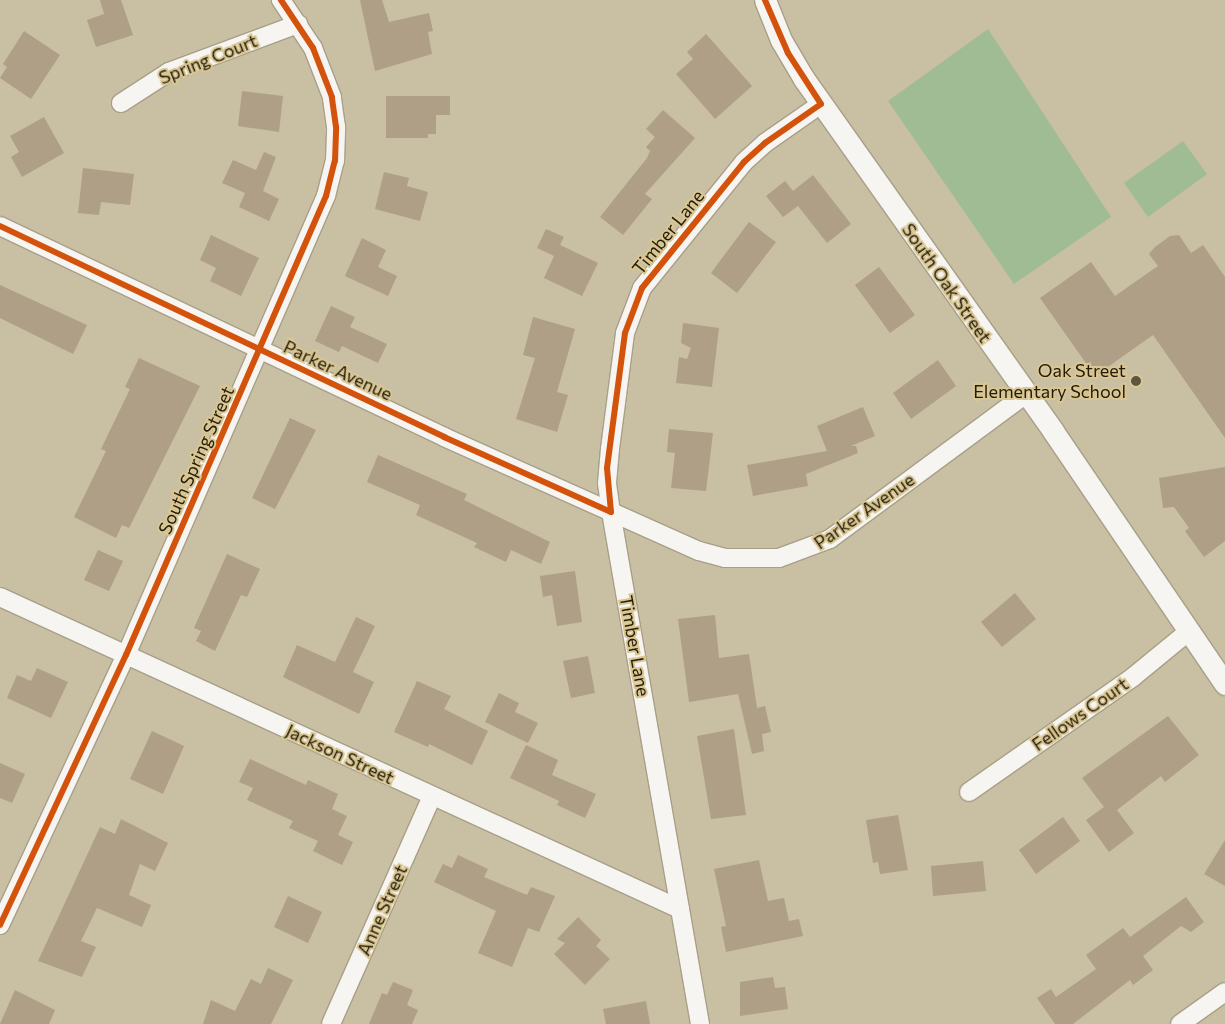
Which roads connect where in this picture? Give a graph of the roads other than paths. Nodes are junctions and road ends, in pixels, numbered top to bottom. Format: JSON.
{"nodes":[{"id":1,"x":281,"y":0,"type":"edge"},
{"id":2,"x":768,"y":7,"type":"edge"},
{"id":3,"x":298,"y":24,"type":"junction"},
{"id":4,"x":121,"y":103,"type":"dead end"},
{"id":5,"x":820,"y":104,"type":"junction"},
{"id":6,"x":0,"y":226,"type":"edge"},
{"id":7,"x":261,"y":350,"type":"junction"},
{"id":8,"x":1026,"y":394,"type":"junction"},
{"id":9,"x":611,"y":512,"type":"junction"},
{"id":10,"x":0,"y":597,"type":"edge"},
{"id":11,"x":1188,"y":632,"type":"junction"},
{"id":12,"x":126,"y":655,"type":"junction"},
{"id":13,"x":1225,"y":684,"type":"edge"},
{"id":14,"x":969,"y":792,"type":"dead end"},
{"id":15,"x":432,"y":796,"type":"junction"},
{"id":16,"x":680,"y":909,"type":"junction"},
{"id":17,"x":0,"y":925,"type":"edge"},
{"id":18,"x":1225,"y":992,"type":"edge"},
{"id":19,"x":331,"y":1024,"type":"edge"},
{"id":20,"x":700,"y":1024,"type":"edge"},
{"id":21,"x":1180,"y":1024,"type":"edge"}],
"edges":[{"from":1,"to":3,"type":"street","name":"South Spring Street"},
{"from":2,"to":5,"type":"street","name":"South Oak Street"},
{"from":3,"to":4,"type":"street","name":"Spring Court"},
{"from":3,"to":7,"type":"street","name":"South Spring Street"},
{"from":5,"to":8,"type":"street","name":"South Oak Street"},
{"from":5,"to":9,"type":"street","name":"Timber Lane"},
{"from":6,"to":7,"type":"street","name":"Parker Avenue"},
{"from":7,"to":9,"type":"street","name":"Parker Avenue"},
{"from":7,"to":12,"type":"street","name":"South Spring Street"},
{"from":8,"to":9,"type":"street","name":"Parker Avenue"},
{"from":8,"to":11,"type":"street","name":"South Oak Street"},
{"from":9,"to":16,"type":"street","name":"Timber Lane"},
{"from":10,"to":12,"type":"street","name":"Jackson Street"},
{"from":11,"to":13,"type":"street","name":"South Oak Street"},
{"from":11,"to":14,"type":"street","name":"Fellows Court"},
{"from":12,"to":15,"type":"street","name":"Jackson Street"},
{"from":12,"to":17,"type":"street","name":"South Spring Street"},
{"from":15,"to":16,"type":"street","name":"Jackson Street"},
{"from":15,"to":19,"type":"street","name":"Anne Street"},
{"from":16,"to":20,"type":"street","name":"Timber Lane"},
{"from":18,"to":21,"type":"street"}]}
